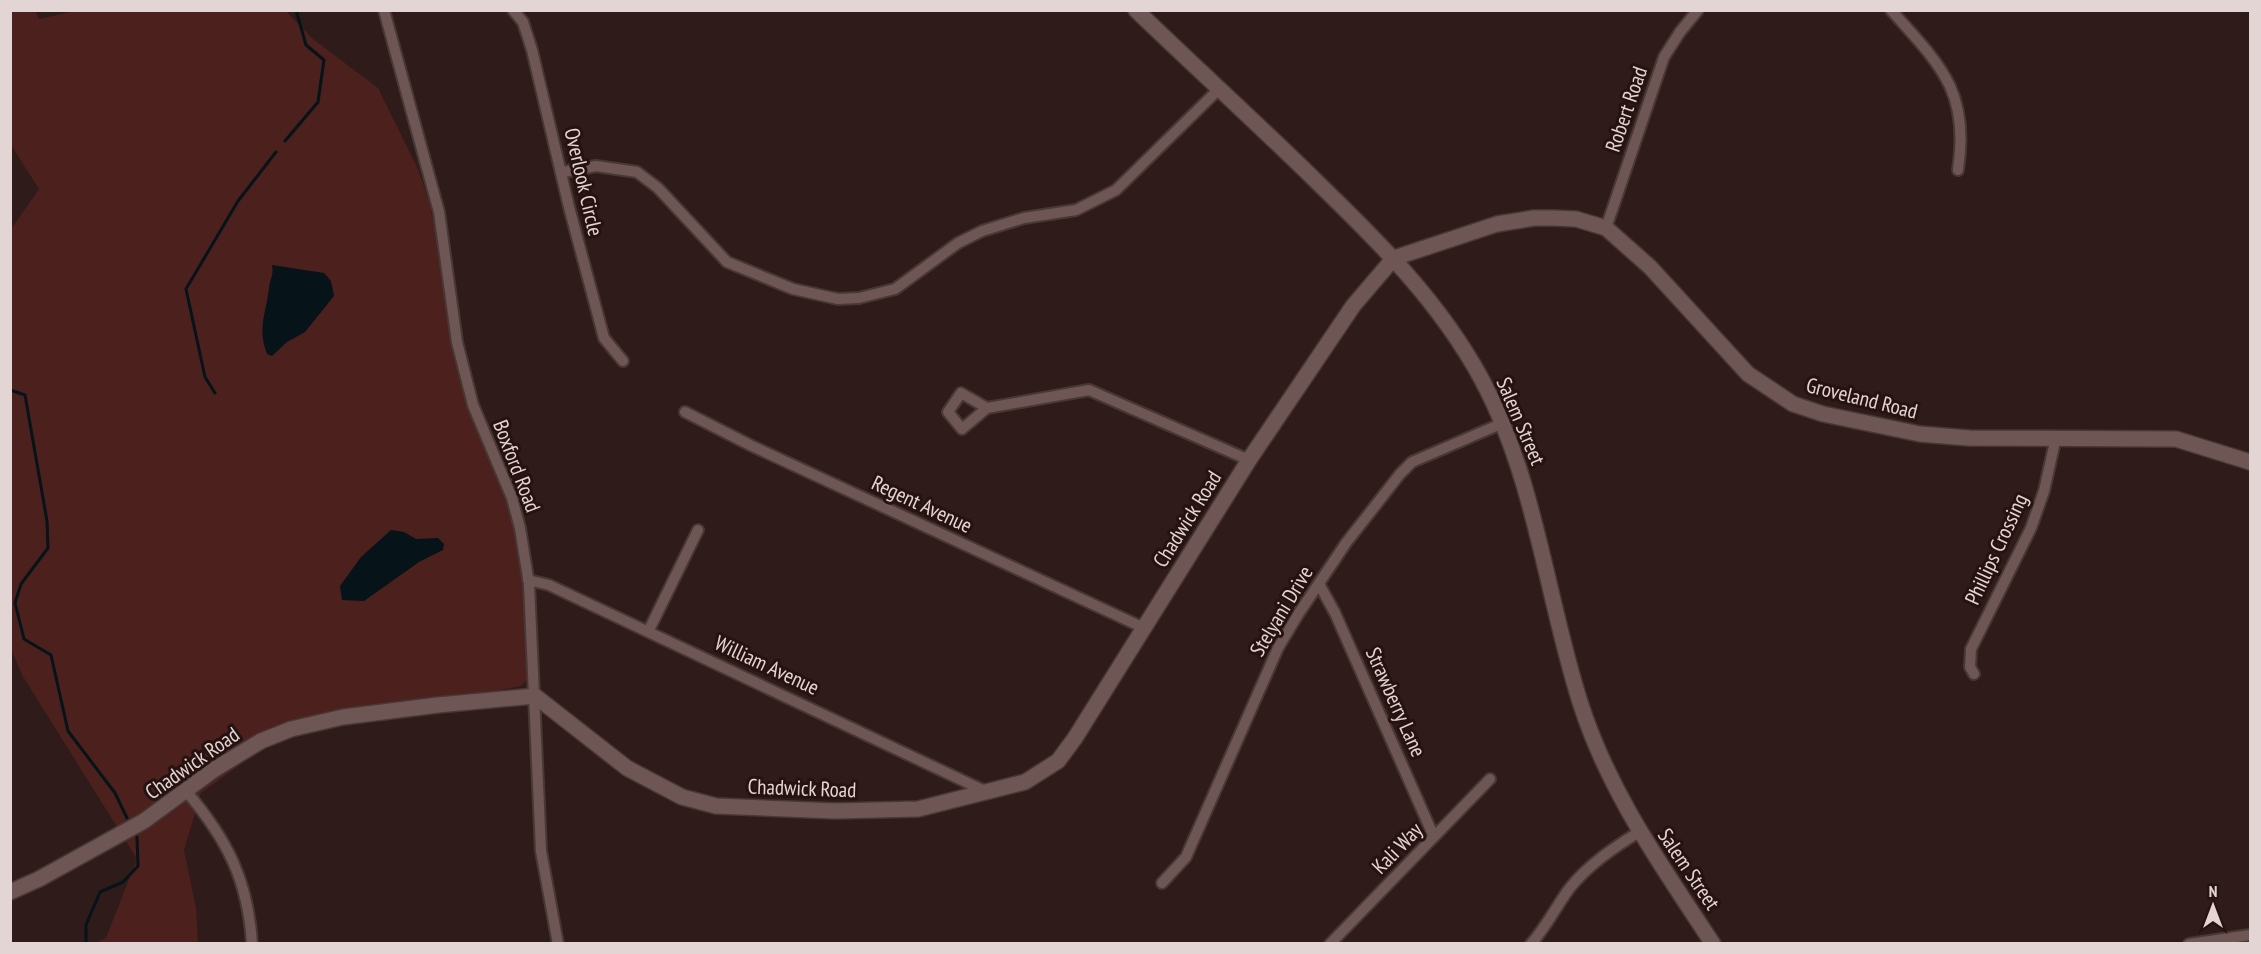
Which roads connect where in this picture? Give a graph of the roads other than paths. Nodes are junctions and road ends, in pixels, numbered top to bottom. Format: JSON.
{"nodes":[{"id":1,"x":384,"y":10,"type":"edge"},
{"id":2,"x":513,"y":10,"type":"edge"},
{"id":3,"x":1136,"y":10,"type":"edge"},
{"id":4,"x":1698,"y":10,"type":"edge"},
{"id":5,"x":1891,"y":10,"type":"edge"},
{"id":6,"x":1219,"y":89,"type":"junction"},
{"id":7,"x":1958,"y":170,"type":"dead end"},
{"id":8,"x":562,"y":172,"type":"junction"},
{"id":9,"x":1606,"y":228,"type":"junction"},
{"id":10,"x":1394,"y":258,"type":"junction"},
{"id":11,"x":623,"y":361,"type":"dead end"},
{"id":12,"x":987,"y":408,"type":"dead end"},
{"id":13,"x":685,"y":412,"type":"dead end"},
{"id":14,"x":1503,"y":423,"type":"junction"},
{"id":15,"x":2056,"y":437,"type":"junction"},
{"id":16,"x":1249,"y":460,"type":"junction"},
{"id":17,"x":2250,"y":462,"type":"edge"},
{"id":18,"x":698,"y":530,"type":"dead end"},
{"id":19,"x":528,"y":580,"type":"junction"},
{"id":20,"x":1319,"y":584,"type":"junction"},
{"id":21,"x":1144,"y":628,"type":"junction"},
{"id":22,"x":648,"y":632,"type":"junction"},
{"id":23,"x":1974,"y":674,"type":"dead end"},
{"id":24,"x":535,"y":696,"type":"junction"},
{"id":25,"x":1490,"y":779,"type":"dead end"},
{"id":26,"x":186,"y":791,"type":"junction"},
{"id":27,"x":987,"y":792,"type":"junction"},
{"id":28,"x":1639,"y":832,"type":"junction"},
{"id":29,"x":1434,"y":837,"type":"junction"},
{"id":30,"x":1162,"y":883,"type":"dead end"},
{"id":31,"x":10,"y":892,"type":"edge"},
{"id":32,"x":2250,"y":935,"type":"edge"},
{"id":33,"x":252,"y":944,"type":"edge"},
{"id":34,"x":558,"y":944,"type":"edge"},
{"id":35,"x":1330,"y":944,"type":"edge"},
{"id":36,"x":1531,"y":944,"type":"edge"},
{"id":37,"x":1713,"y":944,"type":"edge"},
{"id":38,"x":2189,"y":944,"type":"edge"}],
"edges":[{"from":1,"to":19,"type":"street","name":"Boxford Road"},
{"from":2,"to":8,"type":"street","name":"Overlook Circle"},
{"from":3,"to":6,"type":"main road","name":"Salem Street"},
{"from":4,"to":9,"type":"street","name":"Robert Road"},
{"from":5,"to":7,"type":"street"},
{"from":6,"to":8,"type":"street"},
{"from":6,"to":10,"type":"main road","name":"Salem Street"},
{"from":8,"to":11,"type":"street","name":"Overlook Circle"},
{"from":9,"to":10,"type":"main road","name":"Groveland Road"},
{"from":9,"to":15,"type":"main road","name":"Groveland Road"},
{"from":10,"to":14,"type":"main road","name":"Salem Street"},
{"from":10,"to":16,"type":"main road","name":"Chadwick Road"},
{"from":12,"to":16,"type":"street"},
{"from":13,"to":21,"type":"street","name":"Regent Avenue"},
{"from":14,"to":20,"type":"street","name":"Stelyani Drive"},
{"from":14,"to":28,"type":"main road","name":"Salem Street"},
{"from":15,"to":17,"type":"main road","name":"Groveland Road"},
{"from":15,"to":23,"type":"street","name":"Phillips Crossing"},
{"from":16,"to":21,"type":"main road","name":"Chadwick Road"},
{"from":18,"to":22,"type":"street"},
{"from":19,"to":22,"type":"street","name":"William Avenue"},
{"from":19,"to":24,"type":"street","name":"Boxford Road"},
{"from":20,"to":29,"type":"street","name":"Strawberry Lane"},
{"from":20,"to":30,"type":"street","name":"Stelyani Drive"},
{"from":21,"to":27,"type":"main road","name":"Chadwick Road"},
{"from":22,"to":27,"type":"street","name":"William Avenue"},
{"from":24,"to":26,"type":"main road","name":"Chadwick Road"},
{"from":24,"to":27,"type":"main road","name":"Chadwick Road"},
{"from":24,"to":34,"type":"street","name":"Boxford Road"},
{"from":25,"to":29,"type":"street","name":"Kali Way"},
{"from":26,"to":31,"type":"main road","name":"Chadwick Road"},
{"from":26,"to":33,"type":"street"},
{"from":28,"to":36,"type":"street"},
{"from":28,"to":37,"type":"main road","name":"Salem Street"},
{"from":29,"to":35,"type":"street","name":"Kali Way"},
{"from":32,"to":38,"type":"street"}]}
